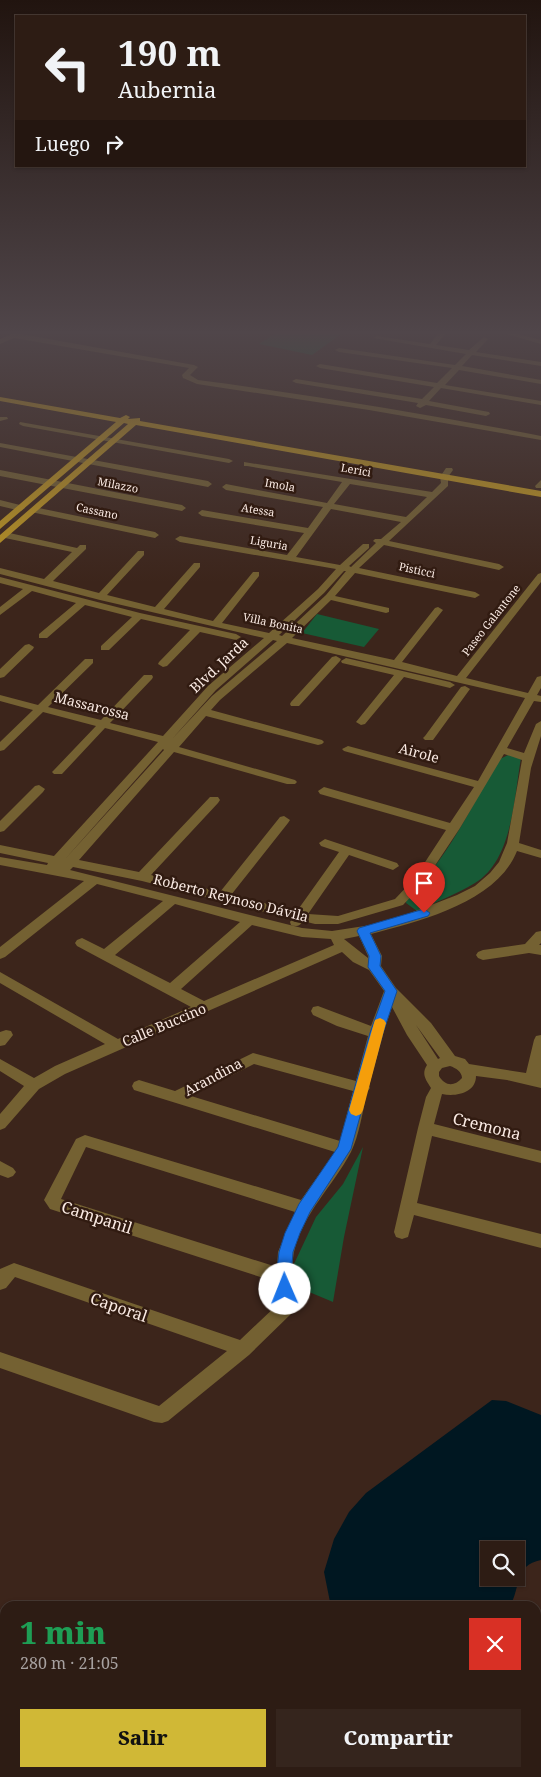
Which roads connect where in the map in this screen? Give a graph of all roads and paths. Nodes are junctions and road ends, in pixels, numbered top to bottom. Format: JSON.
{"nodes":[{"id":1,"x":117,"y":417,"type":"edge"},
{"id":2,"x":119,"y":417,"type":"edge"},
{"id":3,"x":433,"y":417,"type":"edge"},
{"id":4,"x":124,"y":418,"type":"junction"},
{"id":5,"x":137,"y":420,"type":"junction"},
{"id":6,"x":23,"y":424,"type":"dead end"},
{"id":7,"x":101,"y":438,"type":"junction"},
{"id":8,"x":541,"y":438,"type":"edge"},
{"id":9,"x":114,"y":440,"type":"junction"},
{"id":10,"x":0,"y":445,"type":"edge"},
{"id":11,"x":343,"y":452,"type":"junction"},
{"id":12,"x":325,"y":457,"type":"junction"},
{"id":13,"x":76,"y":460,"type":"junction"},
{"id":14,"x":229,"y":461,"type":"dead end"},
{"id":15,"x":89,"y":462,"type":"junction"},
{"id":16,"x":247,"y":464,"type":"dead end"},
{"id":17,"x":0,"y":473,"type":"edge"},
{"id":18,"x":446,"y":473,"type":"junction"},
{"id":19,"x":348,"y":480,"type":"junction"},
{"id":20,"x":49,"y":483,"type":"junction"},
{"id":21,"x":208,"y":484,"type":"dead end"},
{"id":22,"x":62,"y":485,"type":"junction"},
{"id":23,"x":226,"y":487,"type":"dead end"},
{"id":24,"x":541,"y":487,"type":"edge"},
{"id":25,"x":427,"y":494,"type":"junction"},
{"id":26,"x":0,"y":503,"type":"edge"},
{"id":27,"x":329,"y":505,"type":"junction"},
{"id":28,"x":21,"y":508,"type":"junction"},
{"id":29,"x":182,"y":508,"type":"dead end"},
{"id":30,"x":34,"y":510,"type":"junction"},
{"id":31,"x":202,"y":513,"type":"dead end"},
{"id":32,"x":403,"y":519,"type":"junction"},
{"id":33,"x":0,"y":526,"type":"edge"},
{"id":34,"x":309,"y":531,"type":"junction"},
{"id":35,"x":155,"y":534,"type":"dead end"},
{"id":36,"x":2,"y":538,"type":"edge"},
{"id":37,"x":180,"y":539,"type":"dead end"},
{"id":38,"x":378,"y":541,"type":"junction"},
{"id":39,"x":141,"y":553,"type":"dead end"},
{"id":40,"x":290,"y":558,"type":"junction"},
{"id":41,"x":197,"y":565,"type":"dead end"},
{"id":42,"x":500,"y":567,"type":"dead end"},
{"id":43,"x":349,"y":569,"type":"junction"},
{"id":44,"x":0,"y":571,"type":"edge"},
{"id":45,"x":256,"y":574,"type":"dead end"},
{"id":46,"x":541,"y":576,"type":"edge"},
{"id":47,"x":0,"y":580,"type":"edge"},
{"id":48,"x":47,"y":582,"type":"junction"},
{"id":49,"x":30,"y":588,"type":"junction"},
{"id":50,"x":475,"y":595,"type":"dead end"},
{"id":51,"x":100,"y":597,"type":"junction"},
{"id":52,"x":329,"y":597,"type":"junction"},
{"id":53,"x":82,"y":602,"type":"junction"},
{"id":54,"x":158,"y":610,"type":"junction"},
{"id":55,"x":386,"y":610,"type":"dead end"},
{"id":56,"x":438,"y":610,"type":"dead end"},
{"id":57,"x":0,"y":612,"type":"edge"},
{"id":58,"x":139,"y":616,"type":"junction"},
{"id":59,"x":216,"y":624,"type":"junction"},
{"id":60,"x":197,"y":629,"type":"junction"},
{"id":61,"x":43,"y":636,"type":"dead end"},
{"id":62,"x":275,"y":641,"type":"junction"},
{"id":63,"x":29,"y":647,"type":"dead end"},
{"id":64,"x":105,"y":648,"type":"dead end"},
{"id":65,"x":336,"y":659,"type":"junction"},
{"id":66,"x":89,"y":661,"type":"dead end"},
{"id":67,"x":162,"y":664,"type":"dead end"},
{"id":68,"x":399,"y":669,"type":"junction"},
{"id":69,"x":0,"y":675,"type":"edge"},
{"id":70,"x":148,"y":677,"type":"dead end"},
{"id":71,"x":541,"y":679,"type":"edge"},
{"id":72,"x":463,"y":684,"type":"junction"},
{"id":73,"x":0,"y":698,"type":"edge"},
{"id":74,"x":533,"y":700,"type":"edge"},
{"id":75,"x":295,"y":704,"type":"dead end"},
{"id":76,"x":541,"y":707,"type":"edge"},
{"id":77,"x":42,"y":709,"type":"junction"},
{"id":78,"x":208,"y":713,"type":"junction"},
{"id":79,"x":361,"y":722,"type":"dead end"},
{"id":80,"x":104,"y":724,"type":"junction"},
{"id":81,"x":541,"y":724,"type":"edge"},
{"id":82,"x":429,"y":738,"type":"dead end"},
{"id":83,"x":318,"y":742,"type":"dead end"},
{"id":84,"x":169,"y":745,"type":"junction"},
{"id":85,"x":0,"y":748,"type":"edge"},
{"id":86,"x":348,"y":749,"type":"dead end"},
{"id":87,"x":502,"y":750,"type":"junction"},
{"id":88,"x":528,"y":758,"type":"junction"},
{"id":89,"x":58,"y":772,"type":"dead end"},
{"id":90,"x":291,"y":782,"type":"dead end"},
{"id":91,"x":481,"y":785,"type":"junction"},
{"id":92,"x":39,"y":789,"type":"dead end"},
{"id":93,"x":324,"y":791,"type":"dead end"},
{"id":94,"x":214,"y":800,"type":"dead end"},
{"id":95,"x":284,"y":820,"type":"dead end"},
{"id":96,"x":448,"y":826,"type":"junction"},
{"id":97,"x":0,"y":828,"type":"edge"},
{"id":98,"x":326,"y":843,"type":"dead end"},
{"id":99,"x":514,"y":846,"type":"junction"},
{"id":100,"x":0,"y":849,"type":"edge"},
{"id":101,"x":347,"y":850,"type":"junction"},
{"id":102,"x":541,"y":854,"type":"edge"},
{"id":103,"x":0,"y":861,"type":"edge"},
{"id":104,"x":70,"y":862,"type":"junction"},
{"id":105,"x":393,"y":866,"type":"dead end"},
{"id":106,"x":56,"y":867,"type":"junction"},
{"id":107,"x":142,"y":877,"type":"junction"},
{"id":108,"x":94,"y":880,"type":"junction"},
{"id":109,"x":222,"y":898,"type":"junction"},
{"id":110,"x":173,"y":899,"type":"junction"},
{"id":111,"x":399,"y":902,"type":"junction"},
{"id":112,"x":302,"y":913,"type":"junction"},
{"id":113,"x":412,"y":917,"type":"junction"},
{"id":114,"x":251,"y":919,"type":"junction"},
{"id":115,"x":290,"y":930,"type":"junction"},
{"id":116,"x":363,"y":931,"type":"junction"},
{"id":117,"x":331,"y":935,"type":"junction"},
{"id":118,"x":541,"y":935,"type":"edge"},
{"id":119,"x":82,"y":943,"type":"dead end"},
{"id":120,"x":343,"y":946,"type":"junction"},
{"id":121,"x":535,"y":949,"type":"edge"},
{"id":122,"x":0,"y":954,"type":"edge"},
{"id":123,"x":106,"y":955,"type":"junction"},
{"id":124,"x":483,"y":955,"type":"dead end"},
{"id":125,"x":374,"y":967,"type":"junction"},
{"id":126,"x":0,"y":977,"type":"edge"},
{"id":127,"x":171,"y":990,"type":"junction"},
{"id":128,"x":391,"y":991,"type":"junction"},
{"id":129,"x":205,"y":1008,"type":"junction"},
{"id":130,"x":318,"y":1010,"type":"dead end"},
{"id":131,"x":376,"y":1033,"type":"junction"},
{"id":132,"x":541,"y":1040,"type":"edge"},
{"id":133,"x":118,"y":1045,"type":"junction"},
{"id":134,"x":450,"y":1061,"type":"junction"},
{"id":135,"x":0,"y":1064,"type":"edge"},
{"id":136,"x":435,"y":1065,"type":"junction"},
{"id":137,"x":467,"y":1069,"type":"junction"},
{"id":138,"x":536,"y":1081,"type":"edge"},
{"id":139,"x":34,"y":1085,"type":"junction"},
{"id":140,"x":138,"y":1086,"type":"dead end"},
{"id":141,"x":439,"y":1087,"type":"junction"},
{"id":142,"x":363,"y":1088,"type":"junction"},
{"id":143,"x":176,"y":1097,"type":"junction"},
{"id":144,"x":0,"y":1124,"type":"edge"},
{"id":145,"x":425,"y":1128,"type":"junction"},
{"id":146,"x":345,"y":1149,"type":"junction"},
{"id":147,"x":541,"y":1157,"type":"edge"},
{"id":148,"x":408,"y":1207,"type":"junction"},
{"id":149,"x":304,"y":1208,"type":"junction"},
{"id":150,"x":402,"y":1232,"type":"dead end"},
{"id":151,"x":541,"y":1241,"type":"edge"},
{"id":152,"x":284,"y":1277,"type":"junction"},
{"id":153,"x":0,"y":1283,"type":"edge"},
{"id":154,"x":243,"y":1349,"type":"junction"},
{"id":155,"x":0,"y":1360,"type":"edge"}],
"edges":[{"from":1,"to":4,"type":"main road"},
{"from":2,"to":4,"type":"main road"},
{"from":3,"to":8,"type":"street"},
{"from":4,"to":5,"type":"main road"},
{"from":4,"to":7,"type":"main road"},
{"from":5,"to":9,"type":"main road"},
{"from":5,"to":11,"type":"main road"},
{"from":5,"to":12,"type":"main road"},
{"from":6,"to":7,"type":"street"},
{"from":7,"to":9,"type":"street"},
{"from":7,"to":13,"type":"main road"},
{"from":9,"to":14,"type":"street"},
{"from":9,"to":15,"type":"main road"},
{"from":10,"to":13,"type":"street"},
{"from":11,"to":12,"type":"main road"},
{"from":11,"to":18,"type":"main road"},
{"from":12,"to":18,"type":"main road"},
{"from":13,"to":15,"type":"street"},
{"from":13,"to":20,"type":"main road"},
{"from":15,"to":21,"type":"street"},
{"from":15,"to":22,"type":"main road"},
{"from":16,"to":19,"type":"street","name":"Lerici"},
{"from":17,"to":20,"type":"street","name":"Milazzo"},
{"from":18,"to":24,"type":"main road"},
{"from":18,"to":25,"type":"street","name":"Blvd. Jarda"},
{"from":19,"to":25,"type":"street","name":"Lerici"},
{"from":19,"to":27,"type":"street"},
{"from":20,"to":22,"type":"street","name":"Milazzo"},
{"from":20,"to":28,"type":"main road"},
{"from":22,"to":29,"type":"street","name":"Milazzo"},
{"from":22,"to":30,"type":"main road"},
{"from":23,"to":27,"type":"street","name":"Imola"},
{"from":25,"to":32,"type":"street","name":"Blvd. Jarda"},
{"from":26,"to":28,"type":"street"},
{"from":27,"to":32,"type":"street","name":"Imola"},
{"from":27,"to":34,"type":"street"},
{"from":28,"to":33,"type":"main road"},
{"from":30,"to":35,"type":"street","name":"Cassano"},
{"from":30,"to":36,"type":"main road"},
{"from":31,"to":34,"type":"street","name":"Atessa"},
{"from":32,"to":38,"type":"street","name":"Blvd. Jarda"},
{"from":34,"to":40,"type":"street"},
{"from":36,"to":48,"type":"street"},
{"from":37,"to":40,"type":"street","name":"Liguria"},
{"from":38,"to":42,"type":"street"},
{"from":38,"to":43,"type":"street","name":"Blvd. Jarda"},
{"from":39,"to":51,"type":"street"},
{"from":40,"to":43,"type":"street","name":"Liguria"},
{"from":41,"to":54,"type":"street"},
{"from":43,"to":50,"type":"street","name":"Pisticci"},
{"from":43,"to":52,"type":"street","name":"Blvd. Jarda"},
{"from":43,"to":62,"type":"street","name":"Blvd. Jarda"},
{"from":44,"to":48,"type":"street","name":"Villa Bonita"},
{"from":45,"to":59,"type":"street"},
{"from":46,"to":72,"type":"street","name":"Paseo Galantone"},
{"from":47,"to":49,"type":"street","name":"Villa Bonita"},
{"from":48,"to":51,"type":"street","name":"Villa Bonita"},
{"from":49,"to":53,"type":"street","name":"Villa Bonita"},
{"from":49,"to":57,"type":"street"},
{"from":51,"to":54,"type":"street","name":"Villa Bonita"},
{"from":52,"to":55,"type":"street"},
{"from":52,"to":62,"type":"street","name":"Blvd. Jarda"},
{"from":53,"to":58,"type":"street","name":"Villa Bonita"},
{"from":53,"to":61,"type":"street"},
{"from":54,"to":59,"type":"street","name":"Villa Bonita"},
{"from":56,"to":68,"type":"street"},
{"from":58,"to":60,"type":"street","name":"Villa Bonita"},
{"from":58,"to":64,"type":"street"},
{"from":59,"to":62,"type":"street","name":"Villa Bonita"},
{"from":60,"to":62,"type":"street","name":"Villa Bonita"},
{"from":60,"to":67,"type":"street"},
{"from":62,"to":65,"type":"street","name":"Villa Bonita"},
{"from":62,"to":68,"type":"street","name":"Villa Bonita"},
{"from":62,"to":78,"type":"street","name":"Blvd. Jarda"},
{"from":62,"to":84,"type":"street","name":"Blvd. Jarda"},
{"from":63,"to":69,"type":"street"},
{"from":65,"to":68,"type":"street","name":"Villa Bonita"},
{"from":65,"to":75,"type":"street"},
{"from":66,"to":77,"type":"street"},
{"from":68,"to":72,"type":"street","name":"Villa Bonita"},
{"from":68,"to":79,"type":"street"},
{"from":70,"to":80,"type":"street"},
{"from":71,"to":74,"type":"street","name":"Roberto Reynoso Dávila"},
{"from":72,"to":74,"type":"street","name":"Villa Bonita"},
{"from":72,"to":82,"type":"street","name":"Paseo Galantone"},
{"from":73,"to":77,"type":"street","name":"Massarossa"},
{"from":74,"to":76,"type":"street","name":"Villa Bonita"},
{"from":74,"to":87,"type":"street","name":"Roberto Reynoso Dávila"},
{"from":77,"to":80,"type":"street","name":"Massarossa"},
{"from":77,"to":85,"type":"street"},
{"from":78,"to":83,"type":"street"},
{"from":78,"to":84,"type":"street","name":"Blvd. Jarda"},
{"from":80,"to":84,"type":"street","name":"Massarossa"},
{"from":80,"to":89,"type":"street"},
{"from":81,"to":88,"type":"street","name":"Roberto Reynoso Dávila"},
{"from":84,"to":90,"type":"street","name":"Massarossa"},
{"from":84,"to":104,"type":"street","name":"Blvd. Jarda"},
{"from":84,"to":106,"type":"street","name":"Blvd. Jarda"},
{"from":86,"to":91,"type":"street","name":"Airole"},
{"from":87,"to":88,"type":"street"},
{"from":87,"to":91,"type":"street","name":"Roberto Reynoso Dávila"},
{"from":88,"to":99,"type":"street","name":"Roberto Reynoso Dávila"},
{"from":91,"to":96,"type":"street","name":"Roberto Reynoso Dávila"},
{"from":92,"to":97,"type":"street"},
{"from":93,"to":96,"type":"street"},
{"from":94,"to":107,"type":"street"},
{"from":95,"to":109,"type":"street"},
{"from":96,"to":111,"type":"street","name":"Roberto Reynoso Dávila"},
{"from":98,"to":101,"type":"street"},
{"from":99,"to":102,"type":"street"},
{"from":99,"to":113,"type":"street","name":"Roberto Reynoso Dávila"},
{"from":100,"to":106,"type":"street","name":"Roberto Reynoso Dávila"},
{"from":101,"to":105,"type":"street"},
{"from":101,"to":112,"type":"street"},
{"from":103,"to":106,"type":"street","name":"Roberto Reynoso Dávila"},
{"from":104,"to":106,"type":"street","name":"Roberto Reynoso Dávila"},
{"from":104,"to":107,"type":"street","name":"Roberto Reynoso Dávila"},
{"from":106,"to":108,"type":"street","name":"Roberto Reynoso Dávila"},
{"from":107,"to":109,"type":"street","name":"Roberto Reynoso Dávila"},
{"from":108,"to":110,"type":"street","name":"Roberto Reynoso Dávila"},
{"from":108,"to":122,"type":"street"},
{"from":109,"to":112,"type":"street","name":"Roberto Reynoso Dávila"},
{"from":110,"to":114,"type":"street","name":"Roberto Reynoso Dávila"},
{"from":110,"to":123,"type":"street"},
{"from":111,"to":112,"type":"street","name":"Roberto Reynoso Dávila"},
{"from":111,"to":113,"type":"street"},
{"from":112,"to":115,"type":"street"},
{"from":113,"to":116,"type":"street","name":"Roberto Reynoso Dávila"},
{"from":114,"to":115,"type":"street","name":"Roberto Reynoso Dávila"},
{"from":114,"to":127,"type":"street"},
{"from":115,"to":117,"type":"street","name":"Roberto Reynoso Dávila"},
{"from":116,"to":117,"type":"street","name":"Roberto Reynoso Dávila"},
{"from":116,"to":125,"type":"street"},
{"from":117,"to":120,"type":"street"},
{"from":118,"to":121,"type":"street"},
{"from":119,"to":123,"type":"street"},
{"from":120,"to":125,"type":"street"},
{"from":120,"to":129,"type":"street","name":"Calle Buccino"},
{"from":121,"to":124,"type":"street"},
{"from":123,"to":127,"type":"street"},
{"from":125,"to":128,"type":"street"},
{"from":126,"to":133,"type":"street"},
{"from":127,"to":129,"type":"street"},
{"from":128,"to":131,"type":"street"},
{"from":128,"to":134,"type":"street"},
{"from":128,"to":136,"type":"street"},
{"from":129,"to":133,"type":"street","name":"Calle Buccino"},
{"from":130,"to":131,"type":"street"},
{"from":131,"to":142,"type":"street"},
{"from":132,"to":138,"type":"street"},
{"from":133,"to":139,"type":"street","name":"Calle Buccino"},
{"from":134,"to":136,"type":"street"},
{"from":134,"to":137,"type":"street"},
{"from":135,"to":139,"type":"street"},
{"from":136,"to":141,"type":"street"},
{"from":137,"to":138,"type":"street"},
{"from":137,"to":141,"type":"street"},
{"from":139,"to":144,"type":"street","name":"Calle Buccino"},
{"from":140,"to":143,"type":"street"},
{"from":141,"to":145,"type":"street"},
{"from":142,"to":143,"type":"street","name":"Arandina"},
{"from":142,"to":146,"type":"street"},
{"from":143,"to":146,"type":"street","name":"Arandina"},
{"from":145,"to":147,"type":"street","name":"Cremona"},
{"from":145,"to":148,"type":"street"},
{"from":146,"to":149,"type":"street"},
{"from":148,"to":150,"type":"street"},
{"from":148,"to":151,"type":"street"},
{"from":149,"to":152,"type":"street"},
{"from":149,"to":152,"type":"street","name":"Campanil"},
{"from":152,"to":154,"type":"street"},
{"from":153,"to":154,"type":"street","name":"Caporal"},
{"from":154,"to":155,"type":"street"}]}
